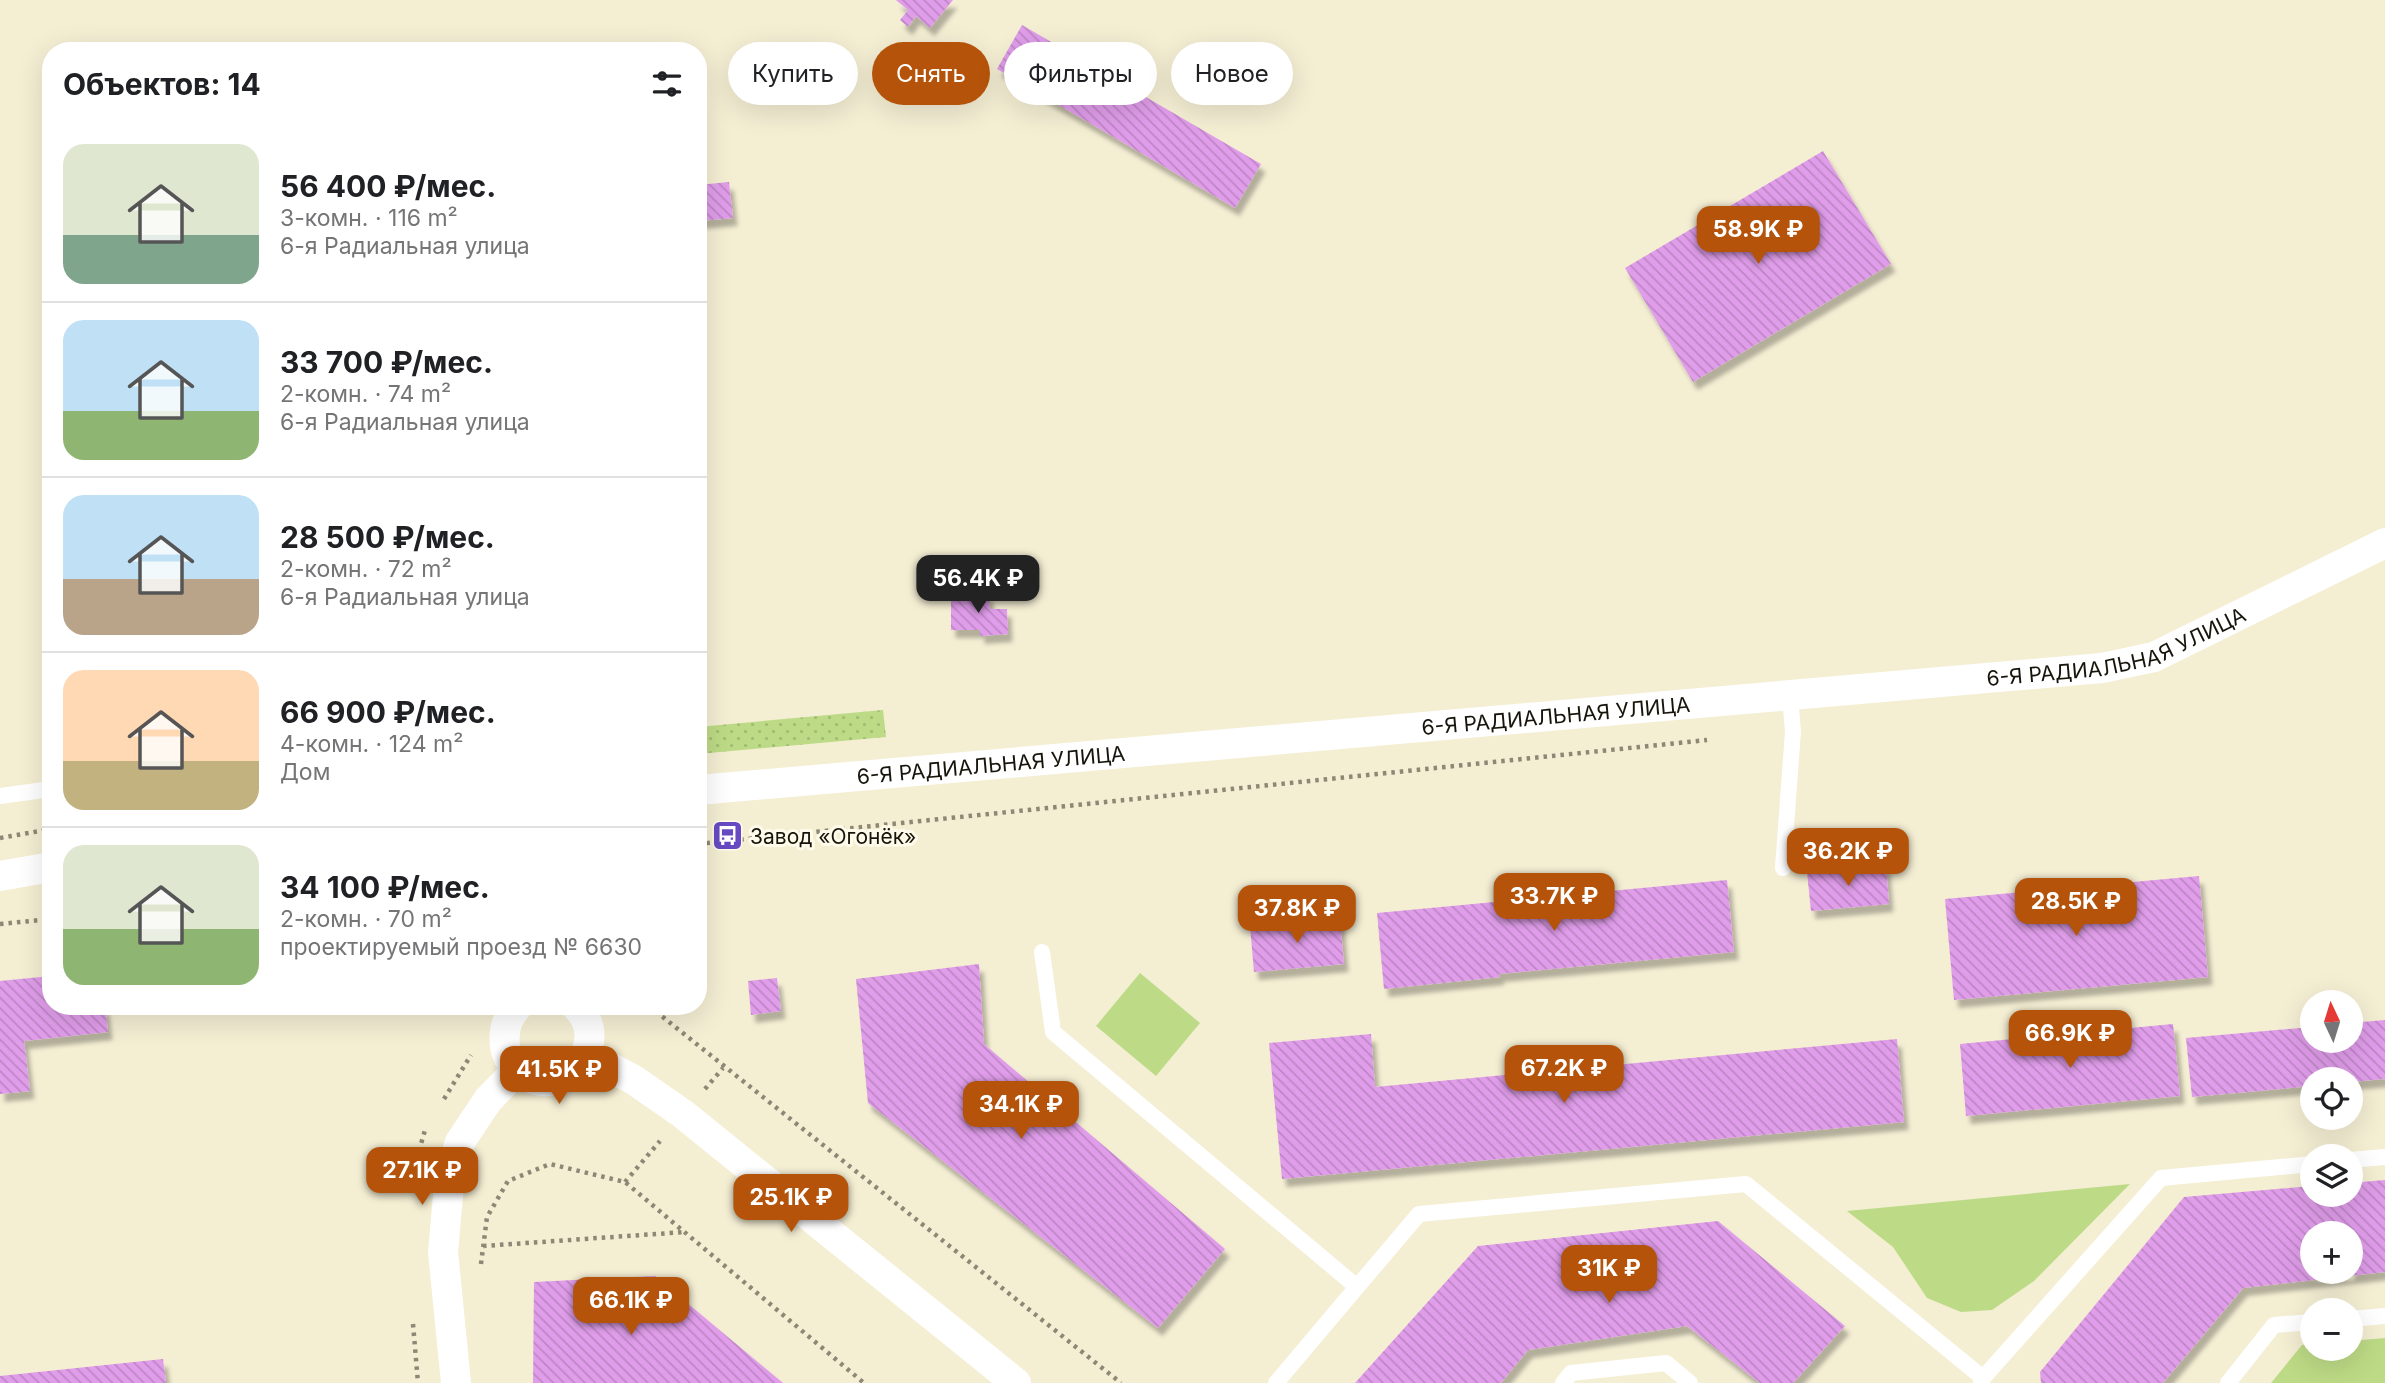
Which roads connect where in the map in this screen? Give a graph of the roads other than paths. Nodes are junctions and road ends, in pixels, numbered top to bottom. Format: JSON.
{"nodes":[{"id":1,"x":2385,"y":543,"type":"edge"},
{"id":2,"x":1790,"y":697,"type":"junction"},
{"id":3,"x":707,"y":789,"type":"edge"},
{"id":4,"x":42,"y":790,"type":"edge"},
{"id":5,"x":0,"y":796,"type":"edge"},
{"id":6,"x":1783,"y":868,"type":"dead end"},
{"id":7,"x":42,"y":869,"type":"edge"},
{"id":8,"x":0,"y":876,"type":"edge"},
{"id":9,"x":1042,"y":952,"type":"dead end"},
{"id":10,"x":511,"y":1015,"type":"edge"},
{"id":11,"x":581,"y":1015,"type":"edge"},
{"id":12,"x":587,"y":1055,"type":"junction"},
{"id":13,"x":518,"y":1069,"type":"junction"},
{"id":14,"x":2385,"y":1157,"type":"edge"},
{"id":15,"x":2363,"y":1159,"type":"edge"},
{"id":16,"x":2300,"y":1165,"type":"edge"},
{"id":17,"x":1357,"y":1287,"type":"junction"},
{"id":18,"x":2385,"y":1316,"type":"edge"},
{"id":19,"x":2363,"y":1318,"type":"edge"},
{"id":20,"x":2300,"y":1323,"type":"edge"},
{"id":21,"x":1982,"y":1381,"type":"edge"},
{"id":22,"x":456,"y":1383,"type":"edge"},
{"id":23,"x":1016,"y":1383,"type":"edge"},
{"id":24,"x":1276,"y":1383,"type":"edge"},
{"id":25,"x":1563,"y":1383,"type":"edge"},
{"id":26,"x":1690,"y":1383,"type":"edge"},
{"id":27,"x":2228,"y":1383,"type":"edge"}],
"edges":[{"from":1,"to":2,"type":"street","name":"6-Я РАДИАЛЬНАЯ УЛИЦА"},
{"from":2,"to":3,"type":"street","name":"6-Я РАДИАЛЬНАЯ УЛИЦА"},
{"from":2,"to":6,"type":"lane"},
{"from":4,"to":5,"type":"lane"},
{"from":7,"to":8,"type":"street"},
{"from":9,"to":17,"type":"lane"},
{"from":10,"to":13,"type":"street"},
{"from":11,"to":12,"type":"street"},
{"from":12,"to":13,"type":"street"},
{"from":12,"to":23,"type":"street"},
{"from":13,"to":22,"type":"street"},
{"from":14,"to":15,"type":"lane"},
{"from":16,"to":21,"type":"lane"},
{"from":17,"to":21,"type":"lane"},
{"from":17,"to":24,"type":"lane"},
{"from":18,"to":19,"type":"lane"},
{"from":20,"to":27,"type":"lane"},
{"from":25,"to":26,"type":"lane"}]}
